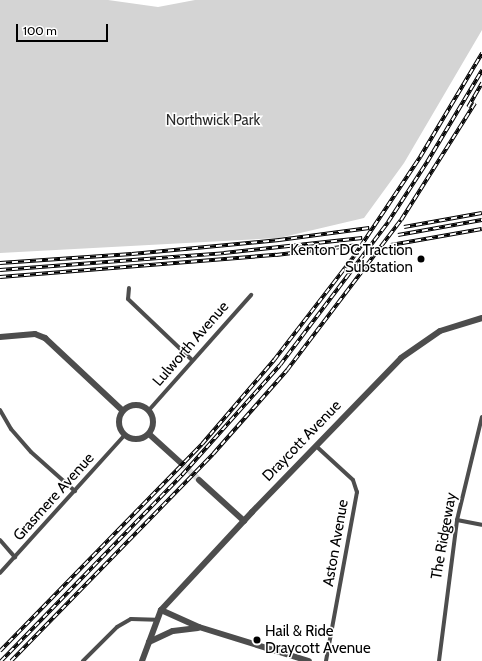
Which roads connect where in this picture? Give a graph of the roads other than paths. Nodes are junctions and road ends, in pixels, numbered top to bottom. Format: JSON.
{"nodes":[{"id":1,"x":129,"y":288,"type":"dead end"},
{"id":2,"x":251,"y":295,"type":"dead end"},
{"id":3,"x":482,"y":318,"type":"edge"},
{"id":4,"x":0,"y":336,"type":"edge"},
{"id":5,"x":192,"y":360,"type":"junction"},
{"id":6,"x":0,"y":410,"type":"edge"},
{"id":7,"x":122,"y":410,"type":"junction"},
{"id":8,"x":149,"y":410,"type":"junction"},
{"id":9,"x":482,"y":417,"type":"edge"},
{"id":10,"x":149,"y":434,"type":"junction"},
{"id":11,"x":124,"y":436,"type":"junction"},
{"id":12,"x":316,"y":446,"type":"junction"},
{"id":13,"x":181,"y":463,"type":"tunnel mouth"},
{"id":14,"x":199,"y":480,"type":"tunnel mouth"},
{"id":15,"x":75,"y":491,"type":"junction"},
{"id":16,"x":457,"y":520,"type":"junction"},
{"id":17,"x":244,"y":521,"type":"junction"},
{"id":18,"x":482,"y":525,"type":"edge"},
{"id":19,"x":0,"y":540,"type":"edge"},
{"id":20,"x":15,"y":557,"type":"junction"},
{"id":21,"x":0,"y":573,"type":"edge"},
{"id":22,"x":161,"y":610,"type":"junction"},
{"id":23,"x":156,"y":620,"type":"junction"},
{"id":24,"x":199,"y":627,"type":"junction"},
{"id":25,"x":149,"y":642,"type":"junction"},
{"id":26,"x":83,"y":661,"type":"edge"},
{"id":27,"x":142,"y":661,"type":"edge"},
{"id":28,"x":309,"y":661,"type":"edge"},
{"id":29,"x":326,"y":661,"type":"edge"},
{"id":30,"x":439,"y":661,"type":"edge"}],
"edges":[{"from":1,"to":5,"type":"street"},
{"from":2,"to":5,"type":"street","name":"Lulworth Avenue"},
{"from":3,"to":12,"type":"street","name":"Draycott Avenue"},
{"from":4,"to":7,"type":"street"},
{"from":5,"to":8,"type":"street","name":"Lulworth Avenue"},
{"from":6,"to":15,"type":"street"},
{"from":7,"to":8,"type":"street"},
{"from":7,"to":11,"type":"street"},
{"from":8,"to":10,"type":"street"},
{"from":9,"to":16,"type":"street","name":"The Ridgeway"},
{"from":10,"to":11,"type":"street"},
{"from":10,"to":13,"type":"street"},
{"from":11,"to":15,"type":"street","name":"Grasmere Avenue"},
{"from":12,"to":17,"type":"street","name":"Draycott Avenue"},
{"from":12,"to":29,"type":"street","name":"Aston Avenue"},
{"from":14,"to":17,"type":"street"},
{"from":15,"to":20,"type":"street","name":"Grasmere Avenue"},
{"from":16,"to":18,"type":"street"},
{"from":16,"to":30,"type":"street","name":"The Ridgeway"},
{"from":17,"to":22,"type":"street","name":"Draycott Avenue"},
{"from":19,"to":20,"type":"street"},
{"from":20,"to":21,"type":"street","name":"Grasmere Avenue"},
{"from":22,"to":23,"type":"street","name":"Draycott Avenue"},
{"from":22,"to":24,"type":"street"},
{"from":23,"to":25,"type":"street","name":"Draycott Avenue"},
{"from":23,"to":26,"type":"street"},
{"from":24,"to":25,"type":"street"},
{"from":24,"to":28,"type":"street"},
{"from":25,"to":27,"type":"street","name":"Draycott Avenue"}]}
